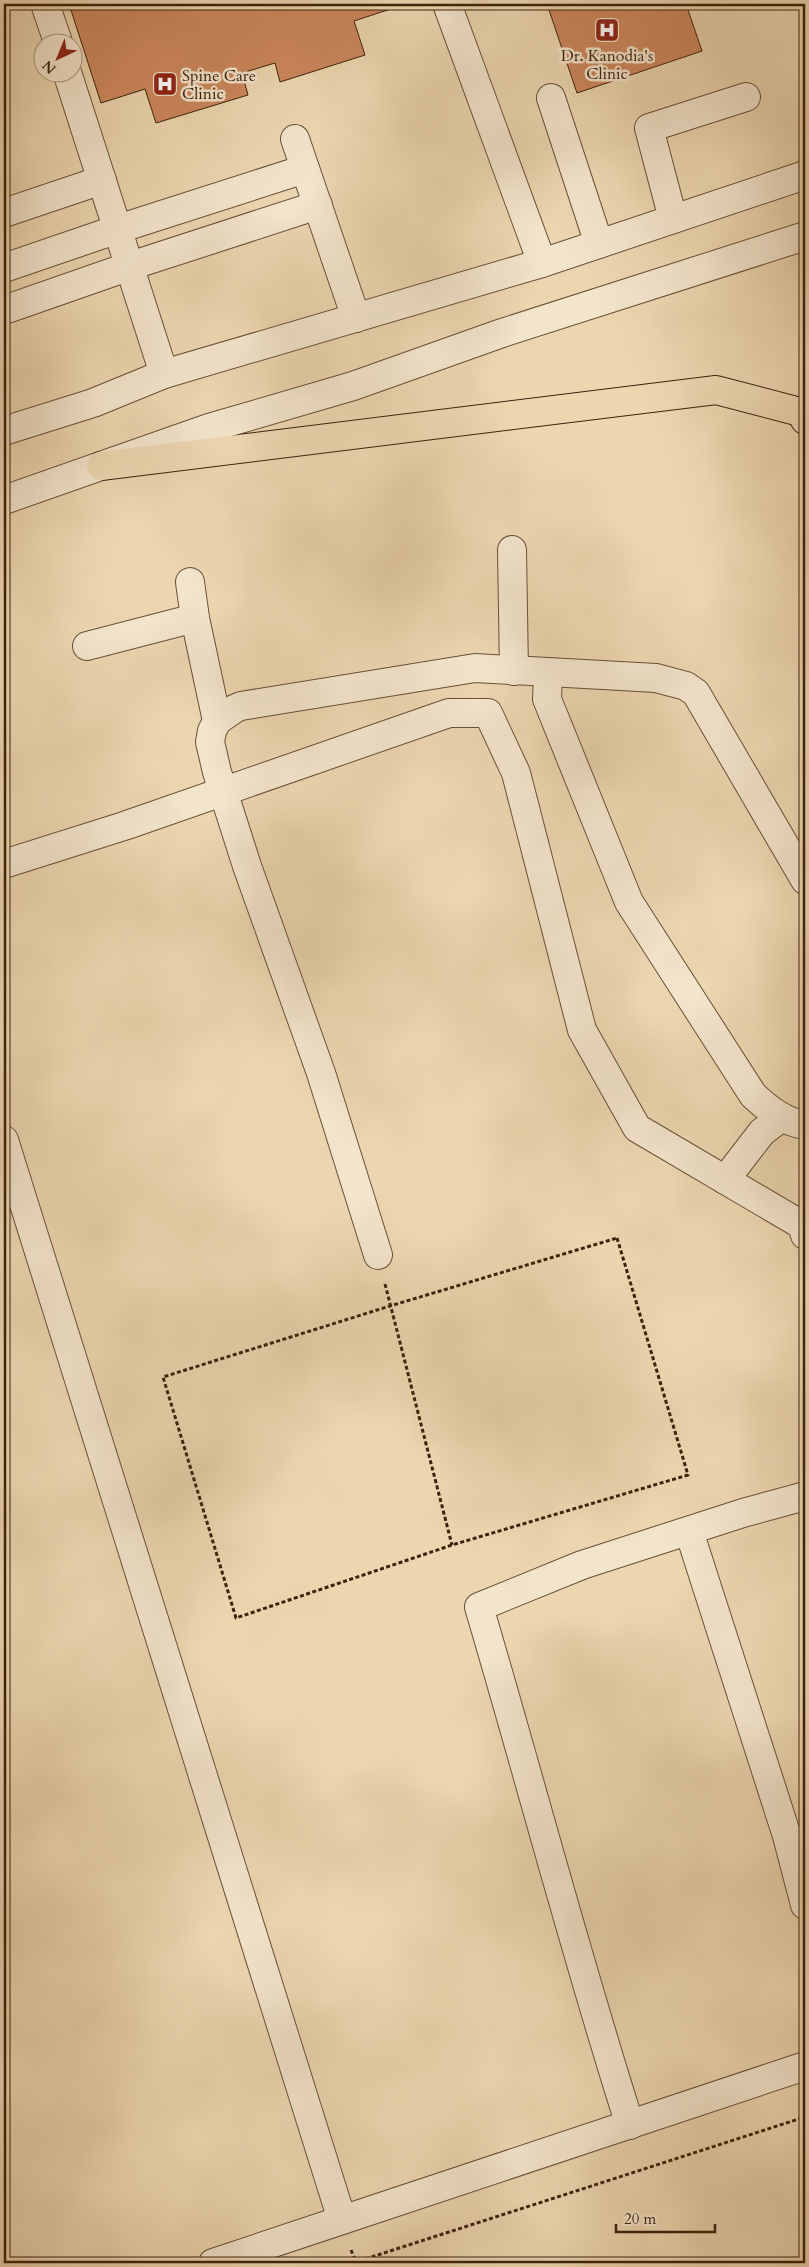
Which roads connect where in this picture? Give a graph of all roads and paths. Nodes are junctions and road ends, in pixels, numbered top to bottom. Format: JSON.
{"nodes":[{"id":1,"x":46,"y":4,"type":"edge"},
{"id":2,"x":447,"y":4,"type":"edge"},
{"id":3,"x":55,"y":32,"type":"edge"},
{"id":4,"x":71,"y":82,"type":"edge"},
{"id":5,"x":551,"y":98,"type":"dead end"},
{"id":6,"x":746,"y":98,"type":"dead end"},
{"id":7,"x":295,"y":138,"type":"dead end"},
{"id":8,"x":305,"y":169,"type":"junction"},
{"id":9,"x":805,"y":175,"type":"edge"},
{"id":10,"x":102,"y":180,"type":"junction"},
{"id":11,"x":318,"y":205,"type":"junction"},
{"id":12,"x":4,"y":213,"type":"edge"},
{"id":13,"x":673,"y":219,"type":"junction"},
{"id":14,"x":118,"y":228,"type":"junction"},
{"id":15,"x":805,"y":236,"type":"edge"},
{"id":16,"x":599,"y":244,"type":"junction"},
{"id":17,"x":542,"y":263,"type":"junction"},
{"id":18,"x":130,"y":266,"type":"junction"},
{"id":19,"x":4,"y":268,"type":"edge"},
{"id":20,"x":4,"y":310,"type":"edge"},
{"id":21,"x":356,"y":318,"type":"junction"},
{"id":22,"x":164,"y":374,"type":"junction"},
{"id":23,"x":805,"y":420,"type":"edge"},
{"id":24,"x":4,"y":431,"type":"edge"},
{"id":25,"x":101,"y":466,"type":"junction"},
{"id":26,"x":4,"y":500,"type":"edge"},
{"id":27,"x":512,"y":550,"type":"dead end"},
{"id":28,"x":190,"y":582,"type":"dead end"},
{"id":29,"x":194,"y":618,"type":"junction"},
{"id":30,"x":87,"y":646,"type":"dead end"},
{"id":31,"x":514,"y":671,"type":"junction"},
{"id":32,"x":548,"y":673,"type":"junction"},
{"id":33,"x":217,"y":721,"type":"junction"},
{"id":34,"x":223,"y":792,"type":"junction"},
{"id":35,"x":4,"y":864,"type":"edge"},
{"id":36,"x":805,"y":880,"type":"edge"},
{"id":37,"x":794,"y":1121,"type":"edge"},
{"id":38,"x":4,"y":1140,"type":"edge"},
{"id":39,"x":725,"y":1180,"type":"junction"},
{"id":40,"x":805,"y":1235,"type":"edge"},
{"id":41,"x":378,"y":1255,"type":"dead end"},
{"id":42,"x":390,"y":1306,"type":"junction"},
{"id":43,"x":805,"y":1496,"type":"edge"},
{"id":44,"x":689,"y":1531,"type":"junction"},
{"id":45,"x":452,"y":1544,"type":"junction"},
{"id":46,"x":805,"y":1905,"type":"edge"},
{"id":47,"x":805,"y":2066,"type":"edge"},
{"id":48,"x":805,"y":2117,"type":"edge"},
{"id":49,"x":630,"y":2124,"type":"junction"},
{"id":50,"x":342,"y":2220,"type":"junction"},
{"id":51,"x":805,"y":2257,"type":"edge"},
{"id":52,"x":213,"y":2263,"type":"edge"},
{"id":53,"x":353,"y":2263,"type":"edge"},
{"id":54,"x":786,"y":2263,"type":"edge"}],
"edges":[{"from":1,"to":3,"type":"street"},
{"from":2,"to":17,"type":"street"},
{"from":4,"to":10,"type":"street"},
{"from":5,"to":16,"type":"street"},
{"from":6,"to":13,"type":"street"},
{"from":7,"to":8,"type":"street"},
{"from":8,"to":11,"type":"street"},
{"from":8,"to":14,"type":"street"},
{"from":9,"to":13,"type":"street"},
{"from":10,"to":12,"type":"street"},
{"from":10,"to":14,"type":"street"},
{"from":11,"to":18,"type":"street"},
{"from":11,"to":21,"type":"street"},
{"from":13,"to":16,"type":"street"},
{"from":14,"to":18,"type":"street"},
{"from":14,"to":19,"type":"street"},
{"from":15,"to":25,"type":"street"},
{"from":16,"to":17,"type":"street"},
{"from":17,"to":21,"type":"street"},
{"from":18,"to":20,"type":"street"},
{"from":18,"to":22,"type":"street"},
{"from":21,"to":22,"type":"street"},
{"from":22,"to":24,"type":"street"},
{"from":23,"to":25,"type":"main road"},
{"from":25,"to":26,"type":"street"},
{"from":27,"to":31,"type":"street"},
{"from":28,"to":29,"type":"street"},
{"from":29,"to":30,"type":"street"},
{"from":29,"to":33,"type":"street"},
{"from":31,"to":32,"type":"street"},
{"from":31,"to":33,"type":"street"},
{"from":32,"to":36,"type":"street"},
{"from":32,"to":37,"type":"street"},
{"from":33,"to":34,"type":"street"},
{"from":34,"to":35,"type":"street"},
{"from":34,"to":39,"type":"street"},
{"from":34,"to":41,"type":"street"},
{"from":37,"to":39,"type":"street"},
{"from":38,"to":50,"type":"street"},
{"from":39,"to":40,"type":"street"},
{"from":42,"to":45,"type":"path"},
{"from":42,"to":45,"type":"path"},
{"from":42,"to":45,"type":"path"},
{"from":43,"to":44,"type":"street"},
{"from":44,"to":46,"type":"street"},
{"from":44,"to":49,"type":"street"},
{"from":47,"to":49,"type":"street"},
{"from":48,"to":53,"type":"path"},
{"from":49,"to":50,"type":"street"},
{"from":50,"to":52,"type":"street"},
{"from":51,"to":54,"type":"path"}]}
